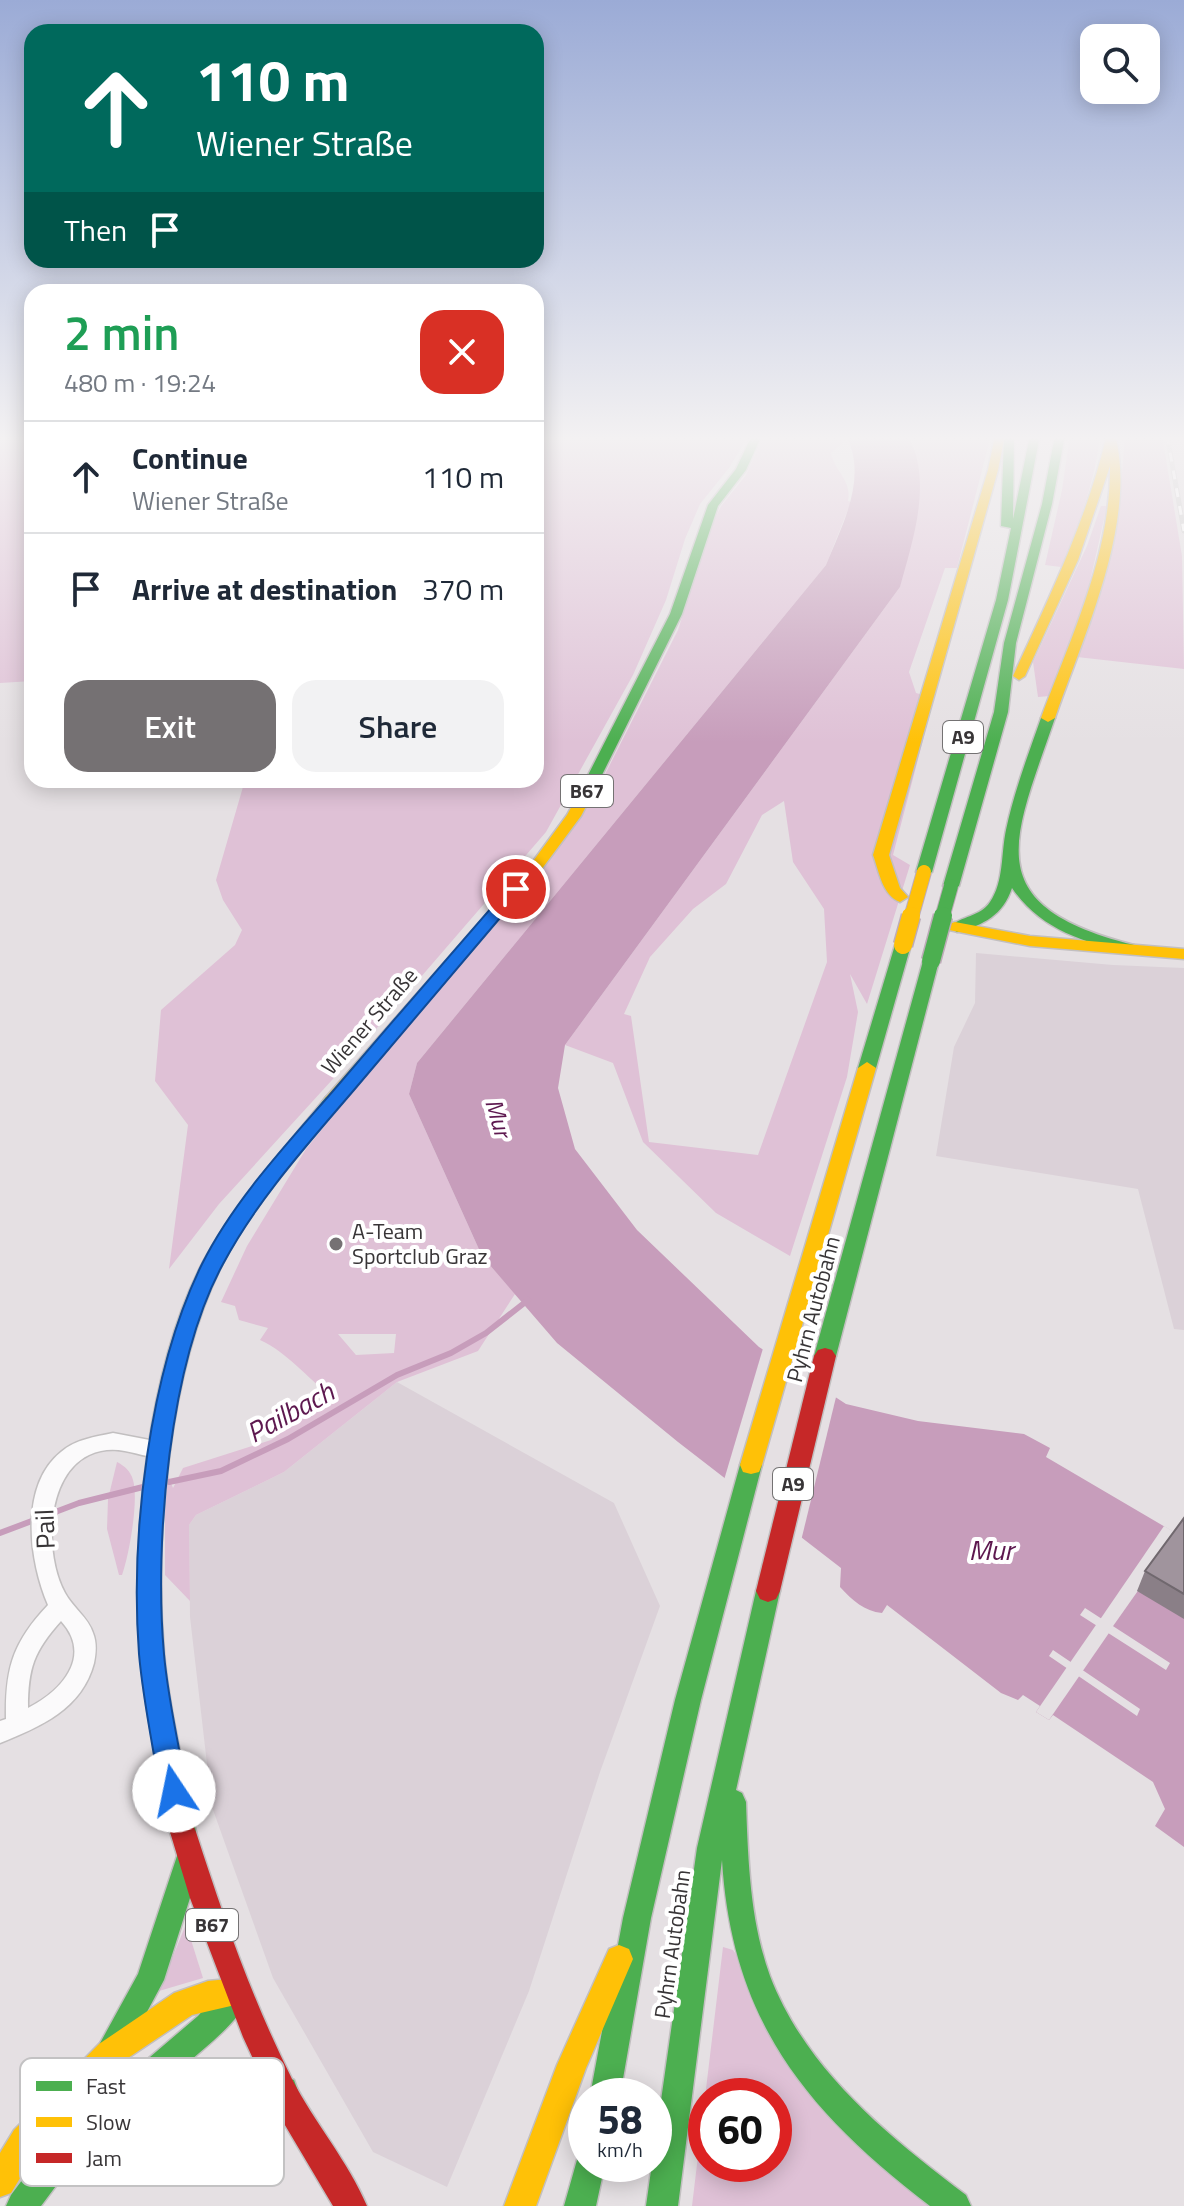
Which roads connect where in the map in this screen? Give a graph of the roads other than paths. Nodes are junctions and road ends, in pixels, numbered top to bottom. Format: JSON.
{"nodes":[{"id":1,"x":702,"y":538,"type":"edge"},
{"id":2,"x":973,"y":538,"type":"edge"},
{"id":3,"x":1006,"y":538,"type":"edge"},
{"id":4,"x":1018,"y":538,"type":"edge"},
{"id":5,"x":1039,"y":538,"type":"edge"},
{"id":6,"x":1082,"y":538,"type":"edge"},
{"id":7,"x":1105,"y":538,"type":"edge"},
{"id":8,"x":1000,"y":601,"type":"junction"},
{"id":9,"x":1001,"y":712,"type":"junction"},
{"id":10,"x":1009,"y":860,"type":"junction"},
{"id":11,"x":900,"y":897,"type":"dead end"},
{"id":12,"x":1128,"y":948,"type":"junction"},
{"id":13,"x":1184,"y":954,"type":"edge"},
{"id":14,"x":160,"y":1450,"type":"junction"},
{"id":15,"x":60,"y":1607,"type":"junction"},
{"id":16,"x":8,"y":1729,"type":"edge"},
{"id":17,"x":734,"y":1756,"type":"junction"},
{"id":18,"x":190,"y":1857,"type":"junction"},
{"id":19,"x":637,"y":1918,"type":"junction"},
{"id":20,"x":238,"y":1992,"type":"junction"},
{"id":21,"x":109,"y":2054,"type":"junction"},
{"id":22,"x":105,"y":2058,"type":"edge"},
{"id":23,"x":172,"y":2058,"type":"edge"},
{"id":24,"x":268,"y":2058,"type":"edge"},
{"id":25,"x":608,"y":2078,"type":"edge"},
{"id":26,"x":284,"y":2093,"type":"edge"},
{"id":27,"x":20,"y":2149,"type":"edge"},
{"id":28,"x":0,"y":2182,"type":"edge"},
{"id":29,"x":586,"y":2182,"type":"edge"},
{"id":30,"x":37,"y":2186,"type":"edge"},
{"id":31,"x":22,"y":2206,"type":"edge"},
{"id":32,"x":351,"y":2206,"type":"edge"},
{"id":33,"x":520,"y":2206,"type":"edge"},
{"id":34,"x":580,"y":2206,"type":"edge"},
{"id":35,"x":662,"y":2206,"type":"edge"},
{"id":36,"x":955,"y":2206,"type":"edge"}],
"edges":[{"from":1,"to":14,"type":"main road","name":"Wiener Straße","number":"B67"},
{"from":2,"to":11,"type":"main road"},
{"from":3,"to":8,"type":"main road"},
{"from":4,"to":8,"type":"main road","name":"Pyhrn Autobahn","number":"A9"},
{"from":5,"to":9,"type":"main road","name":"Pyhrn Autobahn","number":"A9"},
{"from":6,"to":9,"type":"main road"},
{"from":7,"to":10,"type":"main road"},
{"from":8,"to":19,"type":"main road","name":"Pyhrn Autobahn","number":"A9","bridge":true},
{"from":9,"to":17,"type":"main road","name":"Pyhrn Autobahn","number":"A9","bridge":true},
{"from":10,"to":12,"type":"main road"},
{"from":10,"to":12,"type":"main road"},
{"from":12,"to":13,"type":"main road"},
{"from":14,"to":15,"type":"street","name":"Pail"},
{"from":14,"to":18,"type":"main road","name":"Wiener Straße","number":"B67"},
{"from":15,"to":16,"type":"street","name":"Pail"},
{"from":15,"to":16,"type":"street","name":"Pail"},
{"from":17,"to":35,"type":"main road","name":"Pyhrn Autobahn","number":"A9"},
{"from":17,"to":36,"type":"main road"},
{"from":18,"to":20,"type":"main road","number":"B67"},
{"from":18,"to":21,"type":"main road"},
{"from":19,"to":25,"type":"main road","name":"Pyhrn Autobahn","number":"A9"},
{"from":19,"to":33,"type":"main road"},
{"from":20,"to":21,"type":"main road"},
{"from":20,"to":23,"type":"main road"},
{"from":20,"to":24,"type":"main road","number":"B67"},
{"from":21,"to":22,"type":"main road"},
{"from":26,"to":32,"type":"main road","number":"B67"},
{"from":27,"to":28,"type":"main road"},
{"from":29,"to":34,"type":"main road"},
{"from":30,"to":31,"type":"main road"}]}
